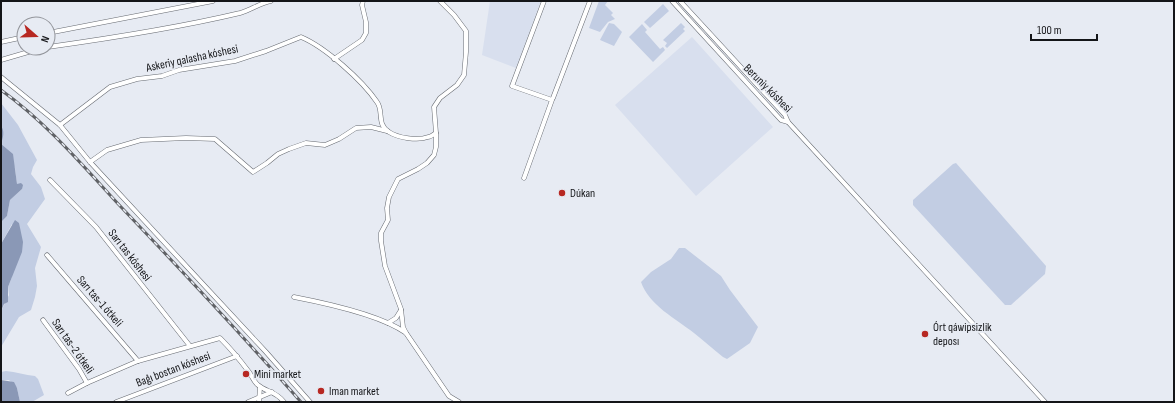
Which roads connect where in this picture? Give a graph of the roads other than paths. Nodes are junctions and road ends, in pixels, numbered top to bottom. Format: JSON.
{"nodes":[{"id":1,"x":213,"y":1,"type":"edge"},
{"id":2,"x":271,"y":1,"type":"edge"},
{"id":3,"x":363,"y":1,"type":"edge"},
{"id":4,"x":440,"y":1,"type":"edge"},
{"id":5,"x":544,"y":1,"type":"edge"},
{"id":6,"x":590,"y":1,"type":"edge"},
{"id":7,"x":672,"y":1,"type":"edge"},
{"id":8,"x":680,"y":1,"type":"edge"},
{"id":9,"x":56,"y":31,"type":"edge"},
{"id":10,"x":16,"y":38,"type":"edge"},
{"id":11,"x":2,"y":40,"type":"edge"},
{"id":12,"x":56,"y":46,"type":"edge"},
{"id":13,"x":16,"y":56,"type":"edge"},
{"id":14,"x":334,"y":59,"type":"junction"},
{"id":15,"x":1,"y":60,"type":"edge"},
{"id":16,"x":738,"y":64,"type":"junction"},
{"id":17,"x":734,"y":68,"type":"junction"},
{"id":18,"x":1,"y":77,"type":"edge"},
{"id":19,"x":553,"y":99,"type":"junction"},
{"id":20,"x":788,"y":122,"type":"junction"},
{"id":21,"x":60,"y":125,"type":"junction"},
{"id":22,"x":388,"y":132,"type":"junction"},
{"id":23,"x":436,"y":133,"type":"junction"},
{"id":24,"x":90,"y":162,"type":"junction"},
{"id":25,"x":524,"y":178,"type":"dead end"},
{"id":26,"x":50,"y":180,"type":"dead end"},
{"id":27,"x":47,"y":255,"type":"dead end"},
{"id":28,"x":294,"y":297,"type":"dead end"},
{"id":29,"x":401,"y":309,"type":"junction"},
{"id":30,"x":43,"y":320,"type":"dead end"},
{"id":31,"x":388,"y":323,"type":"junction"},
{"id":32,"x":406,"y":333,"type":"junction"},
{"id":33,"x":190,"y":346,"type":"junction"},
{"id":34,"x":237,"y":356,"type":"junction"},
{"id":35,"x":138,"y":361,"type":"junction"},
{"id":36,"x":87,"y":383,"type":"junction"},
{"id":37,"x":260,"y":387,"type":"junction"},
{"id":38,"x":272,"y":392,"type":"junction"},
{"id":39,"x":68,"y":393,"type":"dead end"},
{"id":40,"x":260,"y":397,"type":"junction"},
{"id":41,"x":116,"y":402,"type":"edge"},
{"id":42,"x":248,"y":402,"type":"edge"},
{"id":43,"x":259,"y":402,"type":"edge"},
{"id":44,"x":284,"y":402,"type":"edge"},
{"id":45,"x":310,"y":402,"type":"edge"},
{"id":46,"x":459,"y":402,"type":"edge"},
{"id":47,"x":1045,"y":402,"type":"edge"}],
"edges":[{"from":1,"to":9,"type":"street"},
{"from":2,"to":12,"type":"street"},
{"from":3,"to":14,"type":"street"},
{"from":4,"to":23,"type":"street"},
{"from":5,"to":19,"type":"street"},
{"from":6,"to":19,"type":"street"},
{"from":7,"to":17,"type":"street","name":"Beruniy kóshesi"},
{"from":8,"to":16,"type":"street","name":"Beruniy kóshesi"},
{"from":10,"to":11,"type":"street"},
{"from":13,"to":15,"type":"street"},
{"from":14,"to":21,"type":"street","name":"Askeriy qalasha kóshesi"},
{"from":14,"to":22,"type":"street","name":"Askeriy qalasha kóshesi"},
{"from":16,"to":17,"type":"street"},
{"from":16,"to":20,"type":"street","name":"Beruniy kóshesi"},
{"from":17,"to":20,"type":"street","name":"Beruniy kóshesi"},
{"from":18,"to":21,"type":"street"},
{"from":19,"to":25,"type":"street"},
{"from":20,"to":47,"type":"street"},
{"from":21,"to":24,"type":"street"},
{"from":22,"to":23,"type":"street"},
{"from":22,"to":24,"type":"street"},
{"from":23,"to":29,"type":"street"},
{"from":24,"to":45,"type":"street"},
{"from":26,"to":33,"type":"street","name":"Sarı tas kóshesi"},
{"from":27,"to":35,"type":"street","name":"Sarı tas-1 ótkeli"},
{"from":28,"to":31,"type":"street"},
{"from":29,"to":31,"type":"street"},
{"from":29,"to":32,"type":"street"},
{"from":30,"to":36,"type":"street","name":"Sarı tas-2 ótkeli"},
{"from":31,"to":32,"type":"street"},
{"from":32,"to":46,"type":"street"},
{"from":33,"to":34,"type":"street"},
{"from":33,"to":35,"type":"street"},
{"from":34,"to":37,"type":"street"},
{"from":34,"to":41,"type":"street","name":"Baǵı bostan kóshesi"},
{"from":35,"to":36,"type":"street"},
{"from":36,"to":39,"type":"street"},
{"from":37,"to":38,"type":"street"},
{"from":37,"to":40,"type":"street"},
{"from":38,"to":40,"type":"street"},
{"from":38,"to":44,"type":"street"},
{"from":40,"to":42,"type":"street"},
{"from":40,"to":43,"type":"street"}]}
